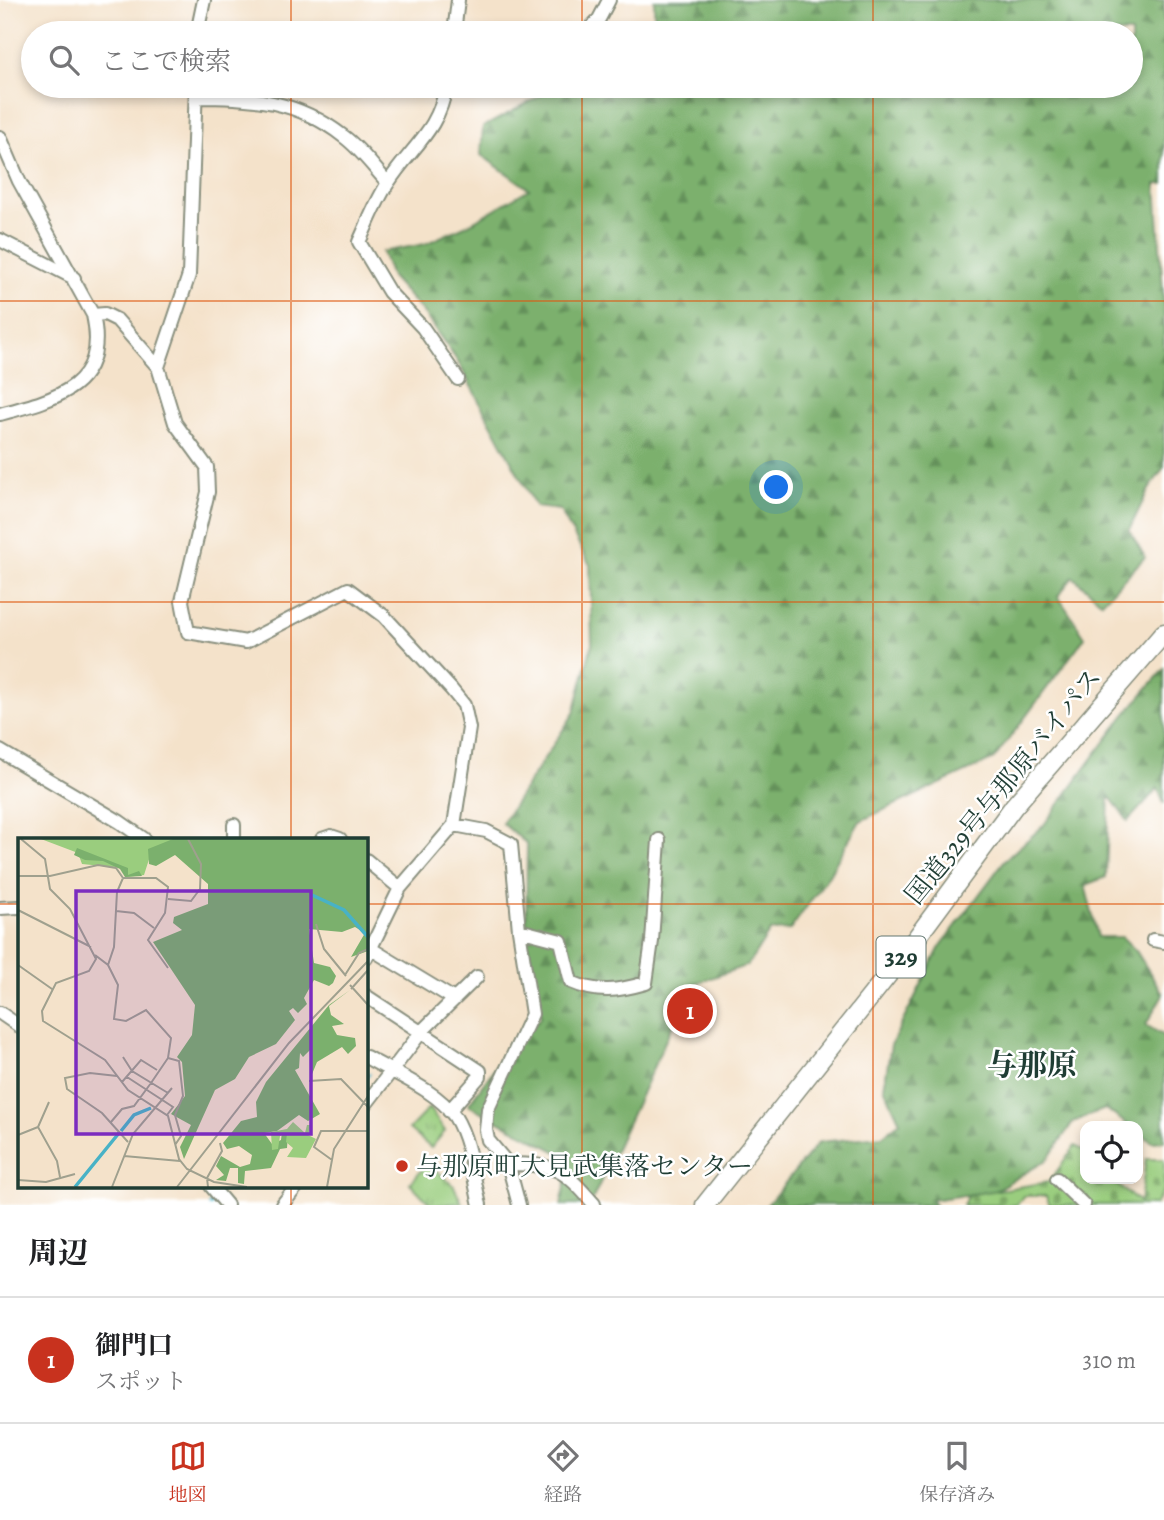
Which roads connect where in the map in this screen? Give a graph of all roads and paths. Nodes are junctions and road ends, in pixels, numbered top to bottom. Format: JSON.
{"nodes":[{"id":1,"x":204,"y":0,"type":"edge"},
{"id":2,"x":458,"y":0,"type":"edge"},
{"id":3,"x":609,"y":0,"type":"edge"},
{"id":4,"x":200,"y":21,"type":"edge"},
{"id":5,"x":455,"y":21,"type":"edge"},
{"id":6,"x":597,"y":21,"type":"edge"},
{"id":7,"x":196,"y":98,"type":"edge"},
{"id":8,"x":256,"y":98,"type":"edge"},
{"id":9,"x":444,"y":98,"type":"edge"},
{"id":10,"x":0,"y":137,"type":"edge"},
{"id":11,"x":388,"y":183,"type":"junction"},
{"id":12,"x":0,"y":240,"type":"edge"},
{"id":13,"x":74,"y":278,"type":"junction"},
{"id":14,"x":93,"y":315,"type":"junction"},
{"id":15,"x":158,"y":367,"type":"junction"},
{"id":16,"x":458,"y":379,"type":"dead end"},
{"id":17,"x":0,"y":414,"type":"edge"},
{"id":18,"x":1164,"y":633,"type":"edge"},
{"id":19,"x":0,"y":751,"type":"edge"},
{"id":20,"x":234,"y":825,"type":"dead end"},
{"id":21,"x":454,"y":825,"type":"junction"},
{"id":22,"x":143,"y":838,"type":"edge"},
{"id":23,"x":234,"y":838,"type":"edge"},
{"id":24,"x":659,"y":839,"type":"dead end"},
{"id":25,"x":368,"y":862,"type":"edge"},
{"id":26,"x":400,"y":888,"type":"junction"},
{"id":27,"x":18,"y":907,"type":"edge"},
{"id":28,"x":0,"y":908,"type":"edge"},
{"id":29,"x":519,"y":930,"type":"junction"},
{"id":30,"x":368,"y":951,"type":"edge"},
{"id":31,"x":477,"y":977,"type":"dead end"},
{"id":32,"x":368,"y":997,"type":"edge"},
{"id":33,"x":454,"y":999,"type":"junction"},
{"id":34,"x":0,"y":1013,"type":"edge"},
{"id":35,"x":18,"y":1025,"type":"edge"},
{"id":36,"x":422,"y":1031,"type":"junction"},
{"id":37,"x":368,"y":1058,"type":"edge"},
{"id":38,"x":389,"y":1071,"type":"junction"},
{"id":39,"x":368,"y":1101,"type":"edge"},
{"id":40,"x":449,"y":1111,"type":"junction"},
{"id":41,"x":508,"y":1164,"type":"junction"},
{"id":42,"x":1057,"y":1179,"type":"dead end"},
{"id":43,"x":213,"y":1188,"type":"edge"},
{"id":44,"x":296,"y":1188,"type":"edge"},
{"id":45,"x":594,"y":1204,"type":"edge"},
{"id":46,"x":227,"y":1205,"type":"edge"},
{"id":47,"x":282,"y":1205,"type":"edge"},
{"id":48,"x":480,"y":1205,"type":"edge"},
{"id":49,"x":519,"y":1205,"type":"edge"},
{"id":50,"x":705,"y":1205,"type":"edge"},
{"id":51,"x":1084,"y":1205,"type":"edge"}],
"edges":[{"from":1,"to":4,"type":"street"},
{"from":2,"to":5,"type":"street"},
{"from":3,"to":6,"type":"street"},
{"from":7,"to":15,"type":"street"},
{"from":8,"to":11,"type":"street"},
{"from":9,"to":11,"type":"street"},
{"from":10,"to":13,"type":"street"},
{"from":11,"to":16,"type":"street"},
{"from":12,"to":13,"type":"street"},
{"from":13,"to":14,"type":"street"},
{"from":14,"to":15,"type":"street"},
{"from":14,"to":17,"type":"street"},
{"from":15,"to":21,"type":"street"},
{"from":18,"to":50,"type":"highway","name":"国道329号与那原バイパス","number":"329"},
{"from":19,"to":22,"type":"street"},
{"from":20,"to":23,"type":"street"},
{"from":21,"to":26,"type":"street"},
{"from":21,"to":29,"type":"street"},
{"from":24,"to":29,"type":"street"},
{"from":25,"to":26,"type":"street"},
{"from":26,"to":30,"type":"street"},
{"from":27,"to":28,"type":"street"},
{"from":29,"to":41,"type":"street"},
{"from":30,"to":33,"type":"street"},
{"from":31,"to":33,"type":"street"},
{"from":32,"to":36,"type":"street"},
{"from":33,"to":36,"type":"street"},
{"from":34,"to":35,"type":"street"},
{"from":36,"to":38,"type":"street"},
{"from":36,"to":40,"type":"street"},
{"from":37,"to":38,"type":"street"},
{"from":38,"to":39,"type":"street"},
{"from":38,"to":40,"type":"street"},
{"from":40,"to":48,"type":"street"},
{"from":41,"to":45,"type":"street"},
{"from":41,"to":49,"type":"street"},
{"from":42,"to":51,"type":"street"},
{"from":43,"to":46,"type":"street"},
{"from":44,"to":47,"type":"street"}]}
